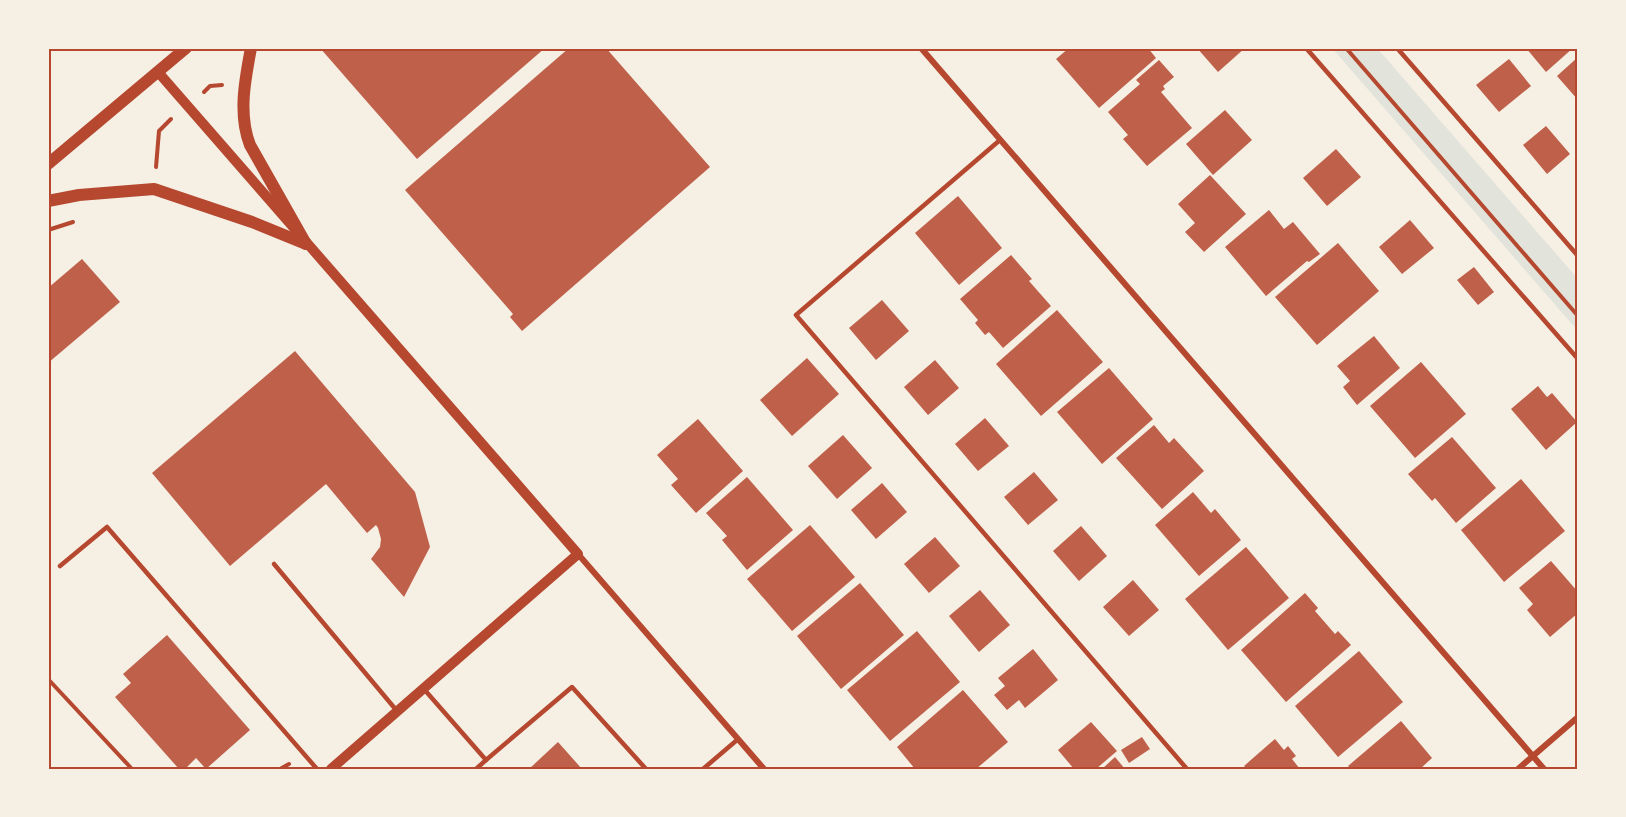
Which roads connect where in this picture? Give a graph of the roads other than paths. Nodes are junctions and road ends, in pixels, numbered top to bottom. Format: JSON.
{"nodes":[{"id":1,"x":186,"y":48,"type":"edge"},
{"id":2,"x":251,"y":48,"type":"edge"},
{"id":3,"x":921,"y":48,"type":"edge"},
{"id":4,"x":1306,"y":48,"type":"edge"},
{"id":5,"x":1397,"y":48,"type":"edge"},
{"id":6,"x":158,"y":72,"type":"junction"},
{"id":7,"x":1000,"y":140,"type":"junction"},
{"id":8,"x":48,"y":164,"type":"edge"},
{"id":9,"x":48,"y":201,"type":"edge"},
{"id":10,"x":306,"y":244,"type":"junction"},
{"id":11,"x":1578,"y":256,"type":"edge"},
{"id":12,"x":1578,"y":359,"type":"edge"},
{"id":13,"x":578,"y":554,"type":"junction"},
{"id":14,"x":274,"y":564,"type":"dead end"},
{"id":15,"x":60,"y":566,"type":"dead end"},
{"id":16,"x":423,"y":688,"type":"junction"},
{"id":17,"x":397,"y":711,"type":"junction"},
{"id":18,"x":1578,"y":717,"type":"edge"},
{"id":19,"x":737,"y":740,"type":"junction"},
{"id":20,"x":1533,"y":756,"type":"junction"},
{"id":21,"x":486,"y":760,"type":"junction"},
{"id":22,"x":317,"y":769,"type":"edge"},
{"id":23,"x":332,"y":769,"type":"edge"},
{"id":24,"x":476,"y":769,"type":"edge"},
{"id":25,"x":646,"y":769,"type":"edge"},
{"id":26,"x":703,"y":769,"type":"edge"},
{"id":27,"x":764,"y":769,"type":"edge"},
{"id":28,"x":1187,"y":769,"type":"edge"},
{"id":29,"x":1518,"y":769,"type":"edge"},
{"id":30,"x":1544,"y":769,"type":"edge"}],
"edges":[{"from":1,"to":6,"type":"main road"},
{"from":2,"to":10,"type":"main road"},
{"from":3,"to":7,"type":"street"},
{"from":4,"to":12,"type":"lane"},
{"from":5,"to":11,"type":"lane"},
{"from":6,"to":8,"type":"main road"},
{"from":6,"to":10,"type":"street"},
{"from":7,"to":20,"type":"street"},
{"from":7,"to":28,"type":"lane"},
{"from":9,"to":10,"type":"main road"},
{"from":10,"to":13,"type":"street"},
{"from":13,"to":16,"type":"street"},
{"from":13,"to":19,"type":"street"},
{"from":14,"to":17,"type":"lane"},
{"from":15,"to":22,"type":"lane"},
{"from":16,"to":17,"type":"street"},
{"from":16,"to":21,"type":"lane"},
{"from":17,"to":23,"type":"street"},
{"from":18,"to":20,"type":"street"},
{"from":19,"to":26,"type":"lane"},
{"from":19,"to":27,"type":"street"},
{"from":20,"to":29,"type":"street"},
{"from":20,"to":30,"type":"street"},
{"from":21,"to":24,"type":"lane"},
{"from":21,"to":25,"type":"lane"}]}
